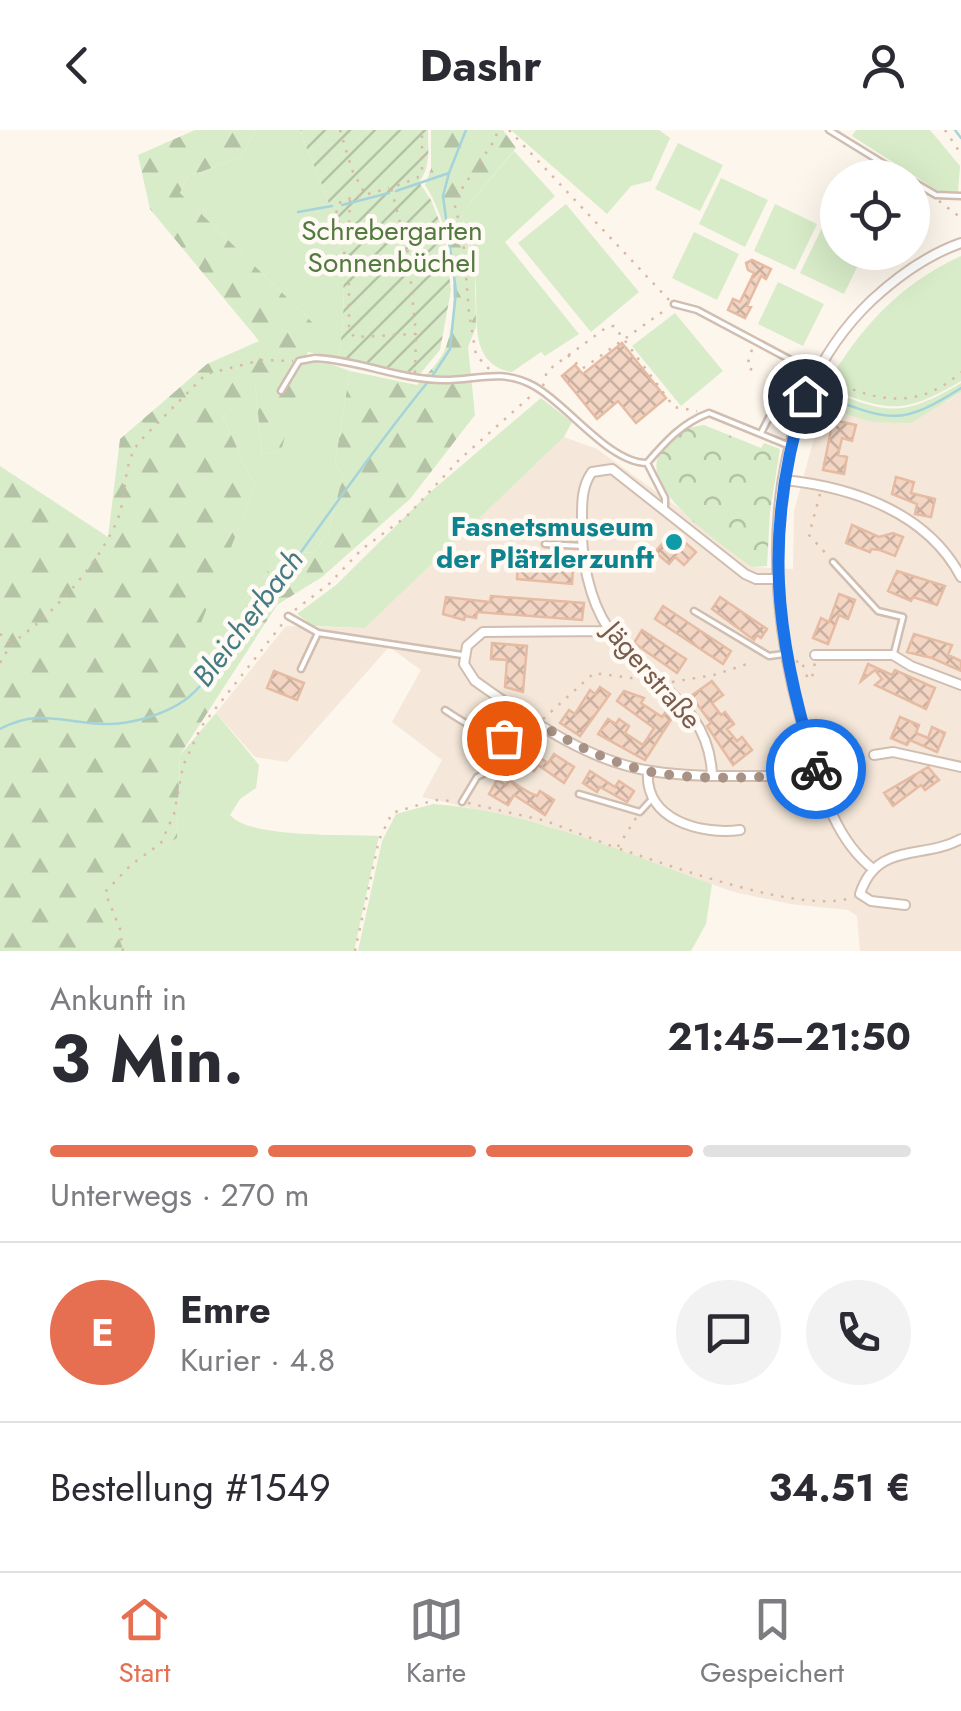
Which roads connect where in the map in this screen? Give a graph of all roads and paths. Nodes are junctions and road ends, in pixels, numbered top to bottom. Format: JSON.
{"nodes":[{"id":1,"x":340,"y":130,"type":"edge"},
{"id":2,"x":422,"y":130,"type":"edge"},
{"id":3,"x":496,"y":130,"type":"edge"},
{"id":4,"x":509,"y":130,"type":"edge"},
{"id":5,"x":829,"y":130,"type":"edge"},
{"id":6,"x":944,"y":130,"type":"edge"},
{"id":7,"x":961,"y":154,"type":"edge"},
{"id":8,"x":877,"y":160,"type":"edge"},
{"id":9,"x":391,"y":188,"type":"junction"},
{"id":10,"x":930,"y":190,"type":"edge"},
{"id":11,"x":365,"y":194,"type":"junction"},
{"id":12,"x":940,"y":195,"type":"junction"},
{"id":13,"x":961,"y":196,"type":"edge"},
{"id":14,"x":350,"y":199,"type":"junction"},
{"id":15,"x":961,"y":218,"type":"edge"},
{"id":16,"x":348,"y":223,"type":"dead end"},
{"id":17,"x":961,"y":243,"type":"edge"},
{"id":18,"x":674,"y":304,"type":"junction"},
{"id":19,"x":654,"y":318,"type":"junction"},
{"id":20,"x":661,"y":324,"type":"dead end"},
{"id":21,"x":416,"y":334,"type":"junction"},
{"id":22,"x":749,"y":338,"type":"junction"},
{"id":23,"x":625,"y":339,"type":"junction"},
{"id":24,"x":568,"y":355,"type":"junction"},
{"id":25,"x":299,"y":361,"type":"junction"},
{"id":26,"x":752,"y":370,"type":"dead end"},
{"id":27,"x":961,"y":372,"type":"edge"},
{"id":28,"x":495,"y":373,"type":"junction"},
{"id":29,"x":817,"y":374,"type":"junction"},
{"id":30,"x":415,"y":378,"type":"junction"},
{"id":31,"x":540,"y":390,"type":"junction"},
{"id":32,"x":281,"y":391,"type":"dead end"},
{"id":33,"x":805,"y":396,"type":"junction"},
{"id":34,"x":708,"y":413,"type":"junction"},
{"id":35,"x":760,"y":435,"type":"junction"},
{"id":36,"x":790,"y":446,"type":"junction"},
{"id":37,"x":647,"y":463,"type":"junction"},
{"id":38,"x":784,"y":480,"type":"junction"},
{"id":39,"x":822,"y":485,"type":"junction"},
{"id":40,"x":665,"y":509,"type":"junction"},
{"id":41,"x":545,"y":544,"type":"dead end"},
{"id":42,"x":583,"y":546,"type":"junction"},
{"id":43,"x":833,"y":562,"type":"joint"},
{"id":44,"x":961,"y":577,"type":"edge"},
{"id":45,"x":777,"y":579,"type":"junction"},
{"id":46,"x":694,"y":611,"type":"dead end"},
{"id":47,"x":288,"y":616,"type":"junction"},
{"id":48,"x":610,"y":631,"type":"junction"},
{"id":49,"x":318,"y":633,"type":"junction"},
{"id":50,"x":0,"y":634,"type":"edge"},
{"id":51,"x":11,"y":643,"type":"junction"},
{"id":52,"x":784,"y":654,"type":"junction"},
{"id":53,"x":464,"y":655,"type":"junction"},
{"id":54,"x":893,"y":655,"type":"junction"},
{"id":55,"x":815,"y":656,"type":"joint"},
{"id":56,"x":753,"y":662,"type":"dead end"},
{"id":57,"x":0,"y":663,"type":"edge"},
{"id":58,"x":787,"y":666,"type":"junction"},
{"id":59,"x":301,"y":669,"type":"dead end"},
{"id":60,"x":652,"y":676,"type":"junction"},
{"id":61,"x":662,"y":684,"type":"junction"},
{"id":62,"x":961,"y":684,"type":"edge"},
{"id":63,"x":445,"y":710,"type":"dead end"},
{"id":64,"x":539,"y":724,"type":"junction"},
{"id":65,"x":504,"y":738,"type":"junction"},
{"id":66,"x":874,"y":755,"type":"dead end"},
{"id":67,"x":961,"y":767,"type":"edge"},
{"id":68,"x":648,"y":771,"type":"junction"},
{"id":69,"x":817,"y":773,"type":"junction"},
{"id":70,"x":712,"y":775,"type":"junction"},
{"id":71,"x":579,"y":794,"type":"dead end"},
{"id":72,"x":652,"y":799,"type":"junction"},
{"id":73,"x":462,"y":802,"type":"junction"},
{"id":74,"x":634,"y":820,"type":"dead end"},
{"id":75,"x":740,"y":830,"type":"dead end"},
{"id":76,"x":961,"y":838,"type":"edge"},
{"id":77,"x":617,"y":848,"type":"junction"},
{"id":78,"x":873,"y":869,"type":"junction"},
{"id":79,"x":860,"y":894,"type":"junction"},
{"id":80,"x":905,"y":906,"type":"dead end"},
{"id":81,"x":122,"y":951,"type":"edge"},
{"id":82,"x":356,"y":951,"type":"edge"}],
"edges":[{"from":1,"to":11,"type":"path"},
{"from":2,"to":9,"type":"path"},
{"from":3,"to":28,"type":"path"},
{"from":4,"to":18,"type":"path"},
{"from":5,"to":8,"type":"lane"},
{"from":6,"to":7,"type":"path"},
{"from":9,"to":11,"type":"path"},
{"from":9,"to":21,"type":"path"},
{"from":10,"to":12,"type":"lane"},
{"from":11,"to":14,"type":"path"},
{"from":12,"to":13,"type":"lane"},
{"from":12,"to":15,"type":"path"},
{"from":14,"to":16,"type":"path"},
{"from":14,"to":21,"type":"path"},
{"from":17,"to":29,"type":"street"},
{"from":18,"to":19,"type":"path"},
{"from":18,"to":22,"type":"lane"},
{"from":19,"to":20,"type":"path"},
{"from":19,"to":23,"type":"path"},
{"from":21,"to":30,"type":"path"},
{"from":22,"to":26,"type":"path"},
{"from":22,"to":29,"type":"lane"},
{"from":23,"to":24,"type":"path"},
{"from":23,"to":24,"type":"path"},
{"from":23,"to":34,"type":"path"},
{"from":24,"to":31,"type":"path"},
{"from":25,"to":30,"type":"lane"},
{"from":25,"to":32,"type":"lane"},
{"from":25,"to":51,"type":"path"},
{"from":27,"to":29,"type":"path"},
{"from":28,"to":30,"type":"lane"},
{"from":28,"to":31,"type":"lane"},
{"from":29,"to":33,"type":"street"},
{"from":31,"to":37,"type":"lane"},
{"from":31,"to":47,"type":"path"},
{"from":33,"to":35,"type":"lane"},
{"from":33,"to":36,"type":"street"},
{"from":34,"to":35,"type":"lane"},
{"from":34,"to":37,"type":"lane"},
{"from":35,"to":36,"type":"lane"},
{"from":36,"to":38,"type":"street"},
{"from":37,"to":40,"type":"lane"},
{"from":38,"to":39,"type":"street"},
{"from":38,"to":45,"type":"street"},
{"from":39,"to":43,"type":"path"},
{"from":39,"to":44,"type":"street"},
{"from":40,"to":42,"type":"street","name":"Jägerstraße"},
{"from":40,"to":45,"type":"street"},
{"from":41,"to":42,"type":"lane"},
{"from":42,"to":48,"type":"street","name":"Jägerstraße"},
{"from":43,"to":54,"type":"lane"},
{"from":45,"to":52,"type":"street"},
{"from":46,"to":52,"type":"lane"},
{"from":47,"to":49,"type":"lane"},
{"from":47,"to":81,"type":"path"},
{"from":48,"to":53,"type":"street"},
{"from":48,"to":60,"type":"street","name":"Jägerstraße"},
{"from":49,"to":53,"type":"lane"},
{"from":49,"to":59,"type":"lane"},
{"from":50,"to":51,"type":"path"},
{"from":51,"to":57,"type":"path"},
{"from":52,"to":58,"type":"street"},
{"from":53,"to":64,"type":"street"},
{"from":54,"to":55,"type":"street"},
{"from":54,"to":62,"type":"street"},
{"from":55,"to":58,"type":"path"},
{"from":56,"to":61,"type":"path"},
{"from":58,"to":69,"type":"street"},
{"from":60,"to":61,"type":"street","name":"Jägerstraße"},
{"from":60,"to":64,"type":"path"},
{"from":61,"to":70,"type":"street","name":"Jägerstraße"},
{"from":63,"to":65,"type":"lane"},
{"from":64,"to":65,"type":"lane"},
{"from":64,"to":68,"type":"street"},
{"from":65,"to":73,"type":"lane"},
{"from":66,"to":67,"type":"street"},
{"from":68,"to":70,"type":"street"},
{"from":68,"to":72,"type":"street"},
{"from":69,"to":70,"type":"street"},
{"from":69,"to":78,"type":"street"},
{"from":71,"to":72,"type":"lane"},
{"from":72,"to":75,"type":"street"},
{"from":73,"to":77,"type":"path"},
{"from":73,"to":82,"type":"path"},
{"from":74,"to":77,"type":"path"},
{"from":76,"to":78,"type":"street"},
{"from":77,"to":79,"type":"path"},
{"from":78,"to":79,"type":"street"},
{"from":79,"to":80,"type":"street"}]}
